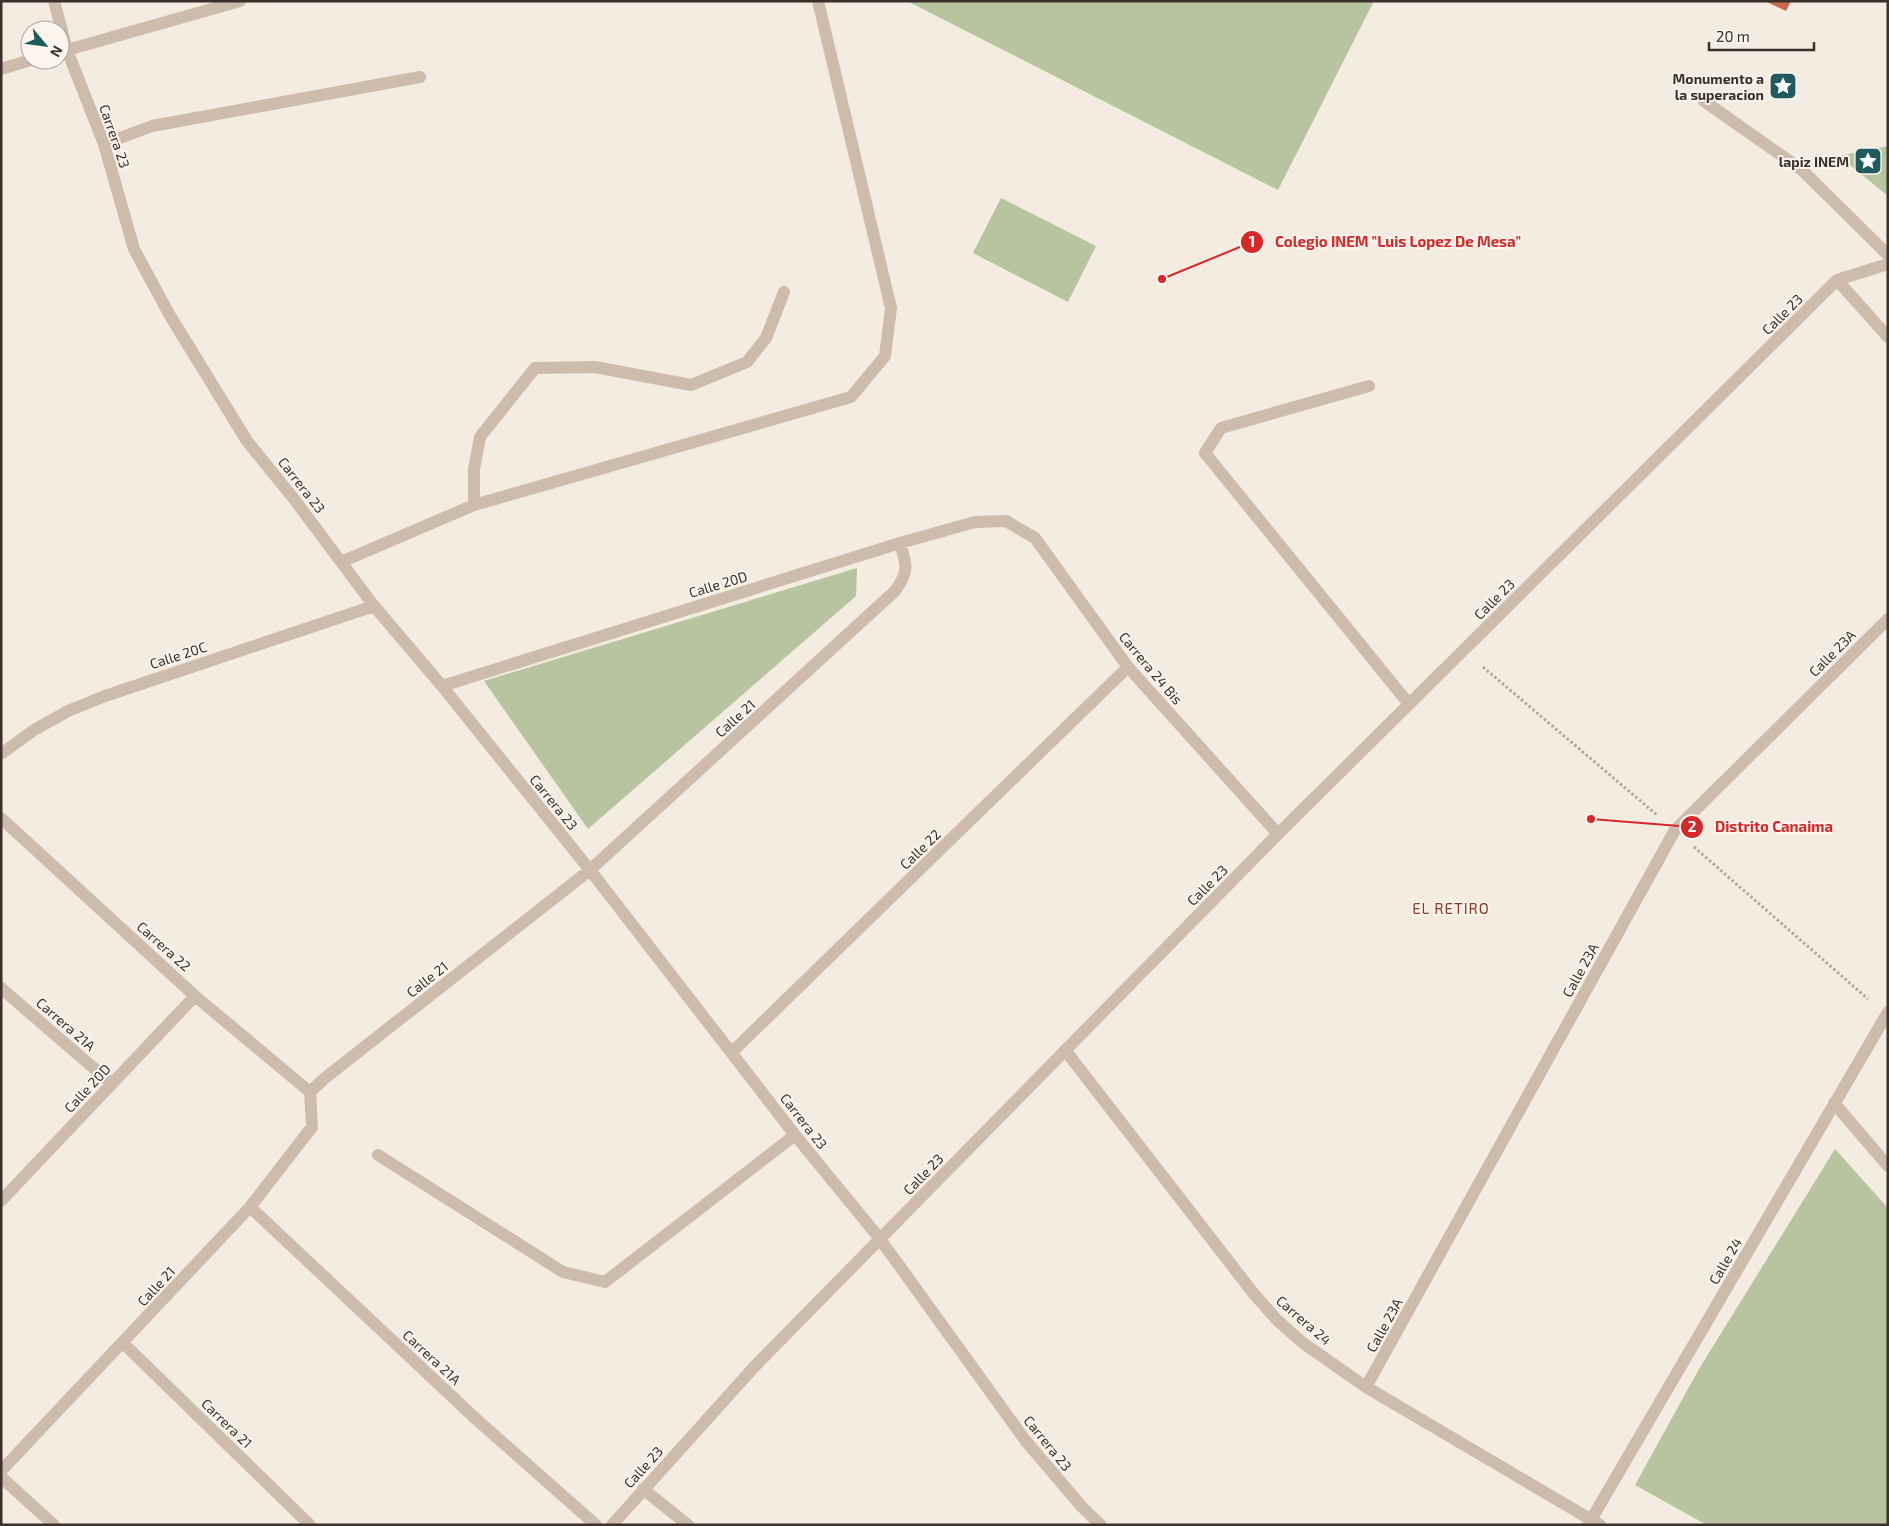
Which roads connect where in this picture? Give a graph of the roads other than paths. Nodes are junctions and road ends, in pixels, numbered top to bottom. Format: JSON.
{"nodes":[{"id":1,"x":54,"y":1,"type":"edge"},
{"id":2,"x":240,"y":1,"type":"edge"},
{"id":3,"x":818,"y":1,"type":"edge"},
{"id":4,"x":57,"y":20,"type":"edge"},
{"id":5,"x":70,"y":49,"type":"edge"},
{"id":6,"x":20,"y":63,"type":"edge"},
{"id":7,"x":70,"y":67,"type":"edge"},
{"id":8,"x":1,"y":69,"type":"edge"},
{"id":9,"x":420,"y":77,"type":"dead end"},
{"id":10,"x":1704,"y":102,"type":"dead end"},
{"id":11,"x":104,"y":144,"type":"junction"},
{"id":12,"x":1888,"y":255,"type":"edge"},
{"id":13,"x":1888,"y":264,"type":"edge"},
{"id":14,"x":1837,"y":280,"type":"junction"},
{"id":15,"x":784,"y":292,"type":"dead end"},
{"id":16,"x":1888,"y":337,"type":"edge"},
{"id":17,"x":1369,"y":386,"type":"dead end"},
{"id":18,"x":474,"y":505,"type":"junction"},
{"id":19,"x":1006,"y":522,"type":"joint"},
{"id":20,"x":900,"y":542,"type":"junction"},
{"id":21,"x":341,"y":562,"type":"junction"},
{"id":22,"x":374,"y":606,"type":"junction"},
{"id":23,"x":1888,"y":619,"type":"edge"},
{"id":24,"x":1128,"y":668,"type":"junction"},
{"id":25,"x":442,"y":686,"type":"junction"},
{"id":26,"x":1410,"y":704,"type":"junction"},
{"id":27,"x":1,"y":754,"type":"edge"},
{"id":28,"x":1,"y":818,"type":"edge"},
{"id":29,"x":1278,"y":834,"type":"junction"},
{"id":30,"x":590,"y":870,"type":"junction"},
{"id":31,"x":1,"y":988,"type":"edge"},
{"id":32,"x":195,"y":996,"type":"junction"},
{"id":33,"x":1888,"y":1012,"type":"edge"},
{"id":34,"x":1065,"y":1050,"type":"junction"},
{"id":35,"x":732,"y":1052,"type":"junction"},
{"id":36,"x":111,"y":1083,"type":"junction"},
{"id":37,"x":310,"y":1092,"type":"junction"},
{"id":38,"x":1834,"y":1103,"type":"junction"},
{"id":39,"x":795,"y":1135,"type":"junction"},
{"id":40,"x":378,"y":1155,"type":"dead end"},
{"id":41,"x":1888,"y":1166,"type":"edge"},
{"id":42,"x":1,"y":1201,"type":"edge"},
{"id":43,"x":250,"y":1207,"type":"junction"},
{"id":44,"x":880,"y":1239,"type":"junction"},
{"id":45,"x":123,"y":1343,"type":"junction"},
{"id":46,"x":1366,"y":1387,"type":"junction"},
{"id":47,"x":1,"y":1471,"type":"edge"},
{"id":48,"x":1,"y":1477,"type":"edge"},
{"id":49,"x":643,"y":1489,"type":"junction"},
{"id":50,"x":1593,"y":1523,"type":"edge"},
{"id":51,"x":54,"y":1525,"type":"edge"},
{"id":52,"x":310,"y":1525,"type":"edge"},
{"id":53,"x":596,"y":1525,"type":"edge"},
{"id":54,"x":612,"y":1525,"type":"edge"},
{"id":55,"x":688,"y":1525,"type":"edge"},
{"id":56,"x":1101,"y":1525,"type":"edge"}],
"edges":[{"from":1,"to":4,"type":"street","name":"Carrera 23"},
{"from":2,"to":5,"type":"street"},
{"from":3,"to":18,"type":"street"},
{"from":6,"to":8,"type":"street"},
{"from":7,"to":11,"type":"street","name":"Carrera 23"},
{"from":9,"to":11,"type":"street"},
{"from":10,"to":12,"type":"street"},
{"from":11,"to":21,"type":"street","name":"Carrera 23"},
{"from":13,"to":14,"type":"street"},
{"from":14,"to":16,"type":"street"},
{"from":14,"to":26,"type":"street","name":"Calle 23"},
{"from":15,"to":18,"type":"street"},
{"from":17,"to":26,"type":"street"},
{"from":18,"to":21,"type":"street"},
{"from":19,"to":20,"type":"street","name":"Calle 20D"},
{"from":19,"to":24,"type":"street","name":"Carrera 24 Bis"},
{"from":20,"to":25,"type":"street","name":"Calle 20D"},
{"from":20,"to":30,"type":"street","name":"Calle 21"},
{"from":21,"to":22,"type":"street","name":"Carrera 23"},
{"from":22,"to":25,"type":"street","name":"Carrera 23"},
{"from":22,"to":27,"type":"street","name":"Calle 20C"},
{"from":23,"to":46,"type":"street","name":"Calle 23A"},
{"from":24,"to":29,"type":"street","name":"Carrera 24 Bis"},
{"from":24,"to":35,"type":"street","name":"Calle 22"},
{"from":25,"to":30,"type":"street","name":"Carrera 23"},
{"from":26,"to":29,"type":"street","name":"Calle 23"},
{"from":28,"to":32,"type":"street","name":"Carrera 22"},
{"from":29,"to":34,"type":"street","name":"Calle 23"},
{"from":30,"to":35,"type":"street","name":"Carrera 23"},
{"from":30,"to":37,"type":"street","name":"Calle 21"},
{"from":31,"to":36,"type":"street","name":"Carrera 21A"},
{"from":32,"to":36,"type":"street","name":"Calle 20D"},
{"from":32,"to":37,"type":"street","name":"Carrera 22"},
{"from":33,"to":38,"type":"street","name":"Calle 24"},
{"from":34,"to":44,"type":"street","name":"Calle 23"},
{"from":34,"to":46,"type":"street","name":"Carrera 24"},
{"from":35,"to":39,"type":"street","name":"Carrera 23"},
{"from":36,"to":42,"type":"street","name":"Calle 20D"},
{"from":37,"to":43,"type":"street","name":"Calle 21"},
{"from":38,"to":41,"type":"street"},
{"from":38,"to":50,"type":"street","name":"Calle 24"},
{"from":39,"to":40,"type":"street"},
{"from":39,"to":44,"type":"street","name":"Carrera 23"},
{"from":43,"to":45,"type":"street","name":"Calle 21"},
{"from":43,"to":53,"type":"street","name":"Carrera 21A"},
{"from":44,"to":49,"type":"street","name":"Calle 23"},
{"from":44,"to":56,"type":"street","name":"Carrera 23"},
{"from":45,"to":47,"type":"street","name":"Calle 21"},
{"from":45,"to":52,"type":"street","name":"Carrera 21"},
{"from":46,"to":50,"type":"street","name":"Carrera 24"},
{"from":48,"to":51,"type":"street"},
{"from":49,"to":54,"type":"street","name":"Calle 23"},
{"from":49,"to":55,"type":"street"}]}
